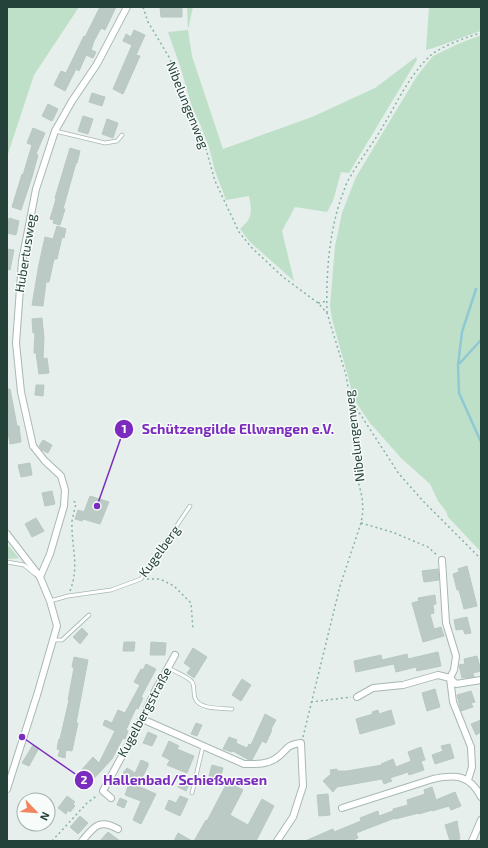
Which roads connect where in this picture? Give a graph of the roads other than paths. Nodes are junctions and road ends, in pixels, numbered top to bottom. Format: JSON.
{"nodes":[{"id":1,"x":128,"y":7,"type":"edge"},
{"id":2,"x":55,"y":131,"type":"junction"},
{"id":3,"x":122,"y":135,"type":"dead end"},
{"id":4,"x":190,"y":506,"type":"dead end"},
{"id":5,"x":7,"y":534,"type":"edge"},
{"id":6,"x":442,"y":560,"type":"road end"},
{"id":7,"x":7,"y":562,"type":"edge"},
{"id":8,"x":40,"y":577,"type":"junction"},
{"id":9,"x":50,"y":601,"type":"junction"},
{"id":10,"x":89,"y":615,"type":"dead end"},
{"id":11,"x":53,"y":640,"type":"junction"},
{"id":12,"x":175,"y":655,"type":"dead end"},
{"id":13,"x":167,"y":667,"type":"junction"},
{"id":14,"x":450,"y":678,"type":"junction"},
{"id":15,"x":481,"y":680,"type":"edge"},
{"id":16,"x":357,"y":696,"type":"road end"},
{"id":17,"x":232,"y":709,"type":"dead end"},
{"id":18,"x":142,"y":719,"type":"junction"},
{"id":19,"x":203,"y":746,"type":"junction"},
{"id":20,"x":468,"y":780,"type":"junction"},
{"id":21,"x":7,"y":789,"type":"edge"},
{"id":22,"x":192,"y":793,"type":"dead end"},
{"id":23,"x":481,"y":797,"type":"edge"},
{"id":24,"x":111,"y":798,"type":"dead end"},
{"id":25,"x":342,"y":808,"type":"dead end"},
{"id":26,"x":481,"y":820,"type":"edge"},
{"id":27,"x":118,"y":829,"type":"dead end"},
{"id":28,"x":82,"y":841,"type":"edge"},
{"id":29,"x":277,"y":841,"type":"edge"},
{"id":30,"x":472,"y":841,"type":"edge"}],
"edges":[{"from":1,"to":2,"type":"street","name":"Hubertusweg"},
{"from":2,"to":3,"type":"lane"},
{"from":2,"to":8,"type":"street","name":"Hubertusweg"},
{"from":4,"to":9,"type":"lane","name":"Kugelberg"},
{"from":5,"to":8,"type":"street"},
{"from":6,"to":14,"type":"street"},
{"from":7,"to":8,"type":"lane"},
{"from":8,"to":9,"type":"street"},
{"from":9,"to":11,"type":"street"},
{"from":10,"to":11,"type":"lane"},
{"from":11,"to":21,"type":"street"},
{"from":12,"to":13,"type":"street","name":"Kugelbergstraße"},
{"from":13,"to":17,"type":"lane"},
{"from":13,"to":18,"type":"street","name":"Kugelbergstraße"},
{"from":14,"to":15,"type":"street"},
{"from":14,"to":16,"type":"street"},
{"from":14,"to":20,"type":"street"},
{"from":18,"to":19,"type":"street"},
{"from":18,"to":24,"type":"street","name":"Kugelbergstraße"},
{"from":19,"to":22,"type":"lane"},
{"from":19,"to":29,"type":"street"},
{"from":20,"to":23,"type":"street"},
{"from":20,"to":25,"type":"street"},
{"from":26,"to":30,"type":"street"},
{"from":27,"to":28,"type":"street"}]}
